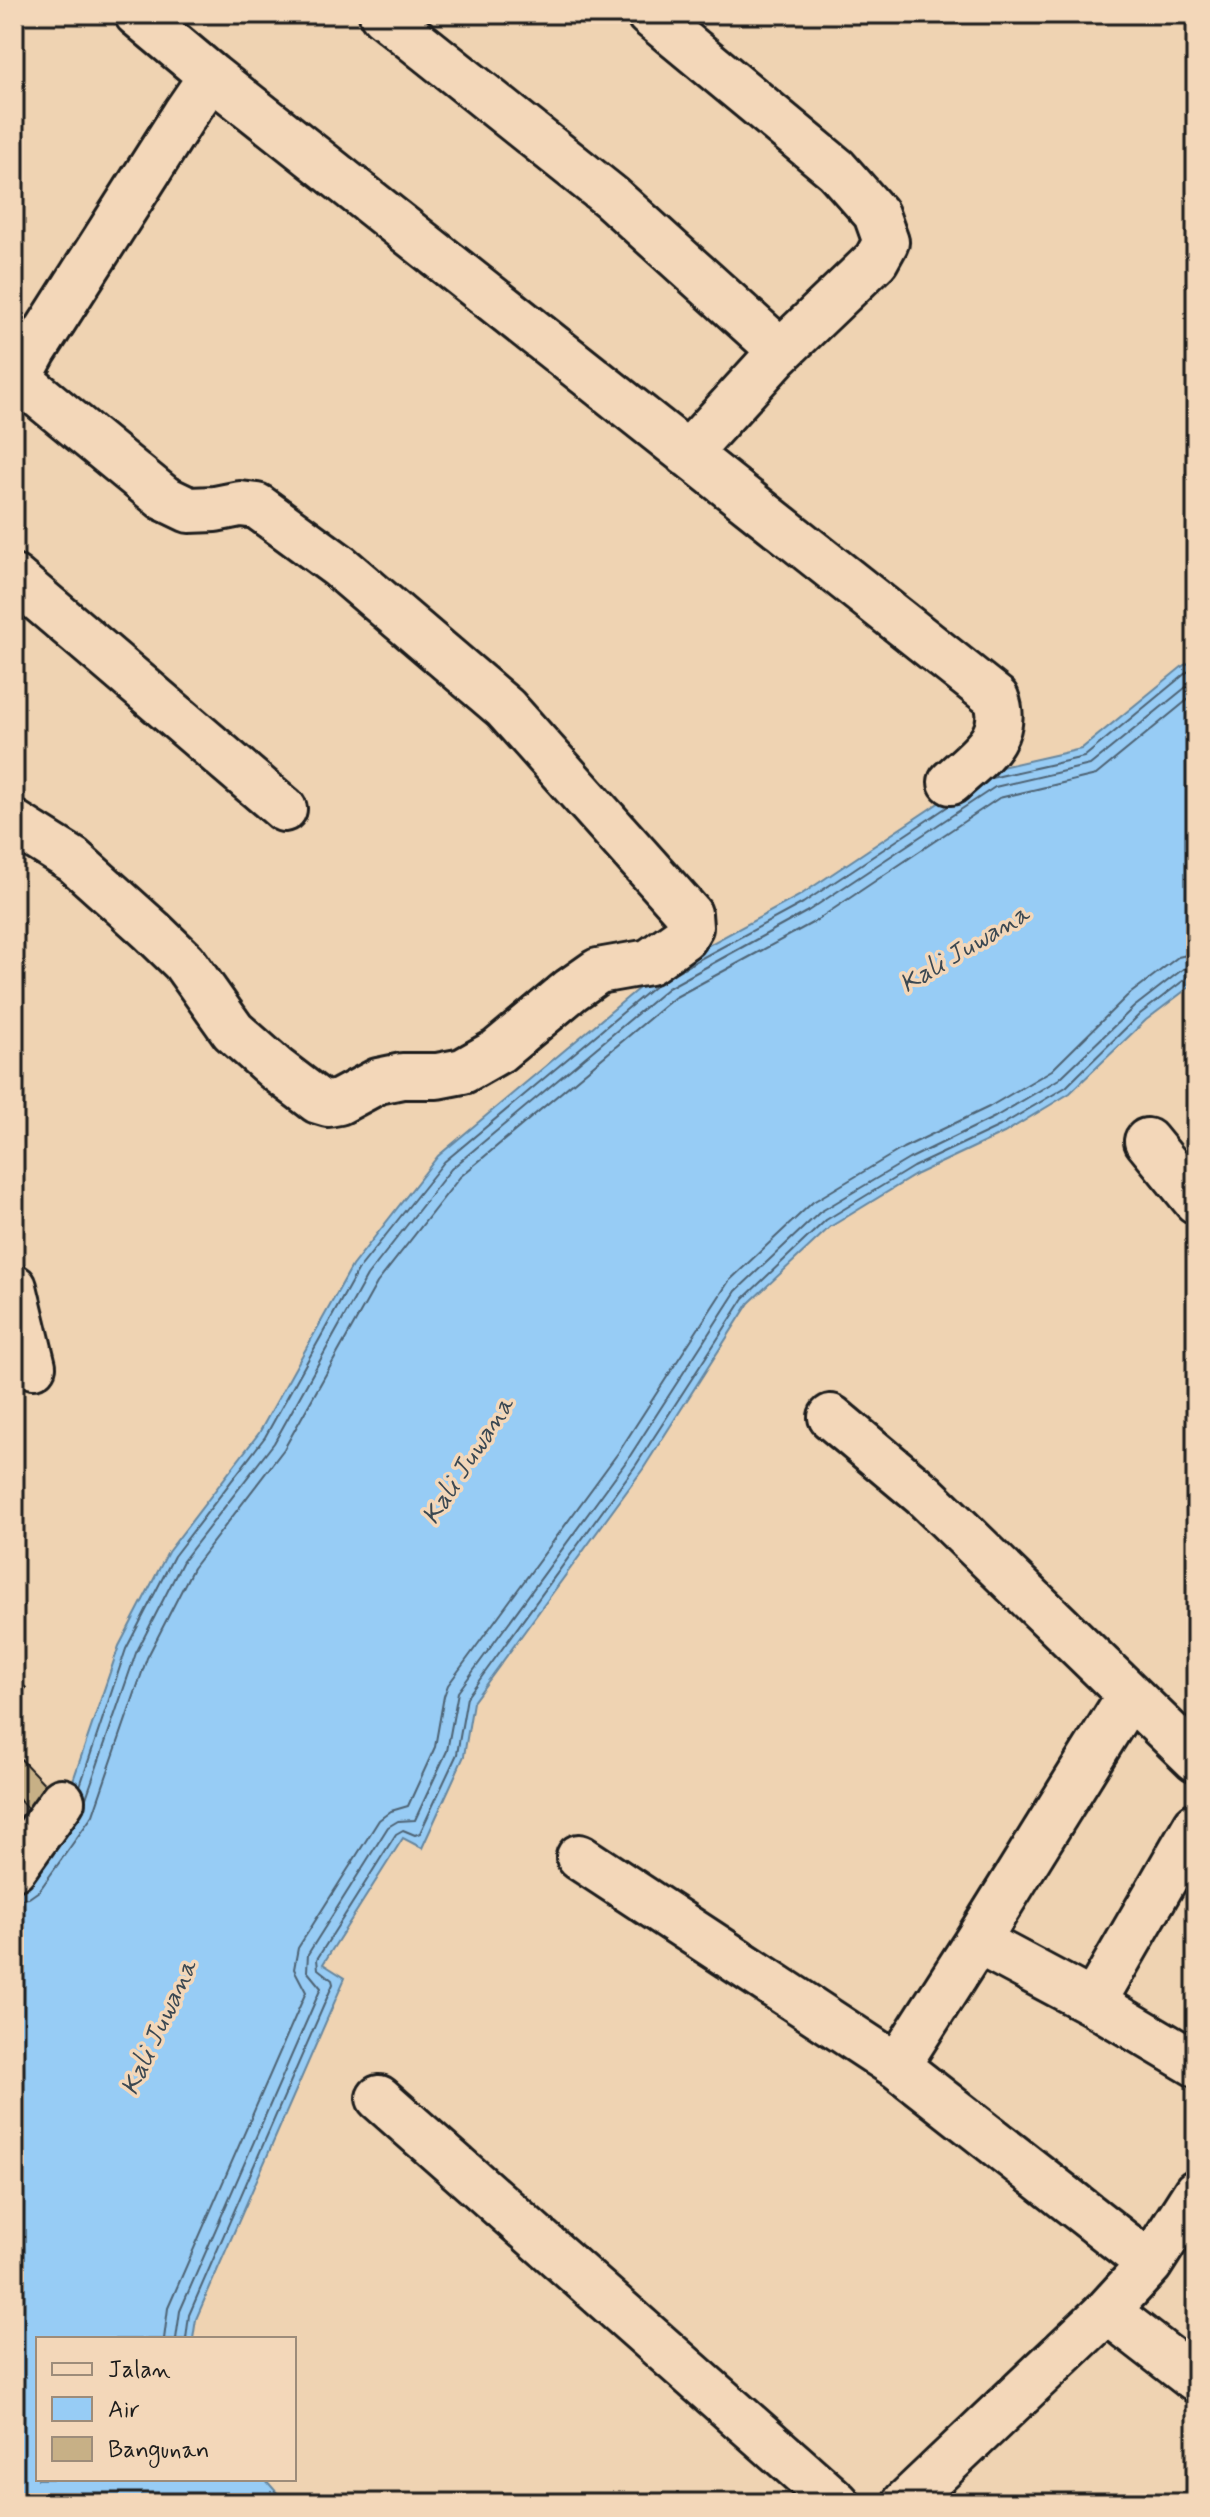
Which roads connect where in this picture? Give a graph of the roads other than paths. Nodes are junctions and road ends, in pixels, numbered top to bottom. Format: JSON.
{"nodes":[{"id":1,"x":137,"y":14,"type":"edge"},
{"id":2,"x":382,"y":14,"type":"edge"},
{"id":3,"x":649,"y":14,"type":"edge"},
{"id":4,"x":211,"y":76,"type":"junction"},
{"id":5,"x":779,"y":353,"type":"junction"},
{"id":6,"x":20,"y":364,"type":"edge"},
{"id":7,"x":687,"y":454,"type":"junction"},
{"id":8,"x":14,"y":578,"type":"edge"},
{"id":9,"x":951,"y":782,"type":"dead end"},
{"id":10,"x":284,"y":809,"type":"dead end"},
{"id":11,"x":14,"y":823,"type":"edge"},
{"id":12,"x":1147,"y":1141,"type":"dead end"},
{"id":13,"x":1196,"y":1201,"type":"edge"},
{"id":14,"x":14,"y":1287,"type":"edge"},
{"id":15,"x":33,"y":1366,"type":"dead end"},
{"id":16,"x":831,"y":1417,"type":"dead end"},
{"id":17,"x":1129,"y":1696,"type":"junction"},
{"id":18,"x":1196,"y":1759,"type":"edge"},
{"id":19,"x":62,"y":1801,"type":"dead end"},
{"id":20,"x":1196,"y":1825,"type":"edge"},
{"id":21,"x":579,"y":1857,"type":"dead end"},
{"id":22,"x":14,"y":1868,"type":"edge"},
{"id":23,"x":977,"y":1941,"type":"junction"},
{"id":24,"x":1093,"y":2003,"type":"junction"},
{"id":25,"x":1196,"y":2064,"type":"edge"},
{"id":26,"x":897,"y":2066,"type":"junction"},
{"id":27,"x":379,"y":2098,"type":"dead end"},
{"id":28,"x":1196,"y":2192,"type":"edge"},
{"id":29,"x":1150,"y":2264,"type":"junction"},
{"id":30,"x":1107,"y":2311,"type":"junction"},
{"id":31,"x":1196,"y":2380,"type":"edge"},
{"id":32,"x":837,"y":2503,"type":"edge"},
{"id":33,"x":905,"y":2503,"type":"edge"}],
"edges":[{"from":1,"to":4,"type":"street"},
{"from":2,"to":5,"type":"street"},
{"from":3,"to":5,"type":"street"},
{"from":4,"to":6,"type":"street"},
{"from":4,"to":7,"type":"street"},
{"from":5,"to":7,"type":"street"},
{"from":6,"to":11,"type":"street"},
{"from":7,"to":9,"type":"street"},
{"from":8,"to":10,"type":"street"},
{"from":12,"to":13,"type":"street"},
{"from":14,"to":15,"type":"street"},
{"from":16,"to":17,"type":"street"},
{"from":17,"to":18,"type":"street"},
{"from":17,"to":23,"type":"street"},
{"from":19,"to":22,"type":"street"},
{"from":20,"to":24,"type":"street"},
{"from":21,"to":26,"type":"street"},
{"from":23,"to":24,"type":"street"},
{"from":23,"to":26,"type":"street"},
{"from":24,"to":25,"type":"street"},
{"from":26,"to":29,"type":"street"},
{"from":27,"to":32,"type":"street"},
{"from":28,"to":29,"type":"street"},
{"from":29,"to":30,"type":"street"},
{"from":30,"to":31,"type":"street"},
{"from":30,"to":33,"type":"street"}]}
